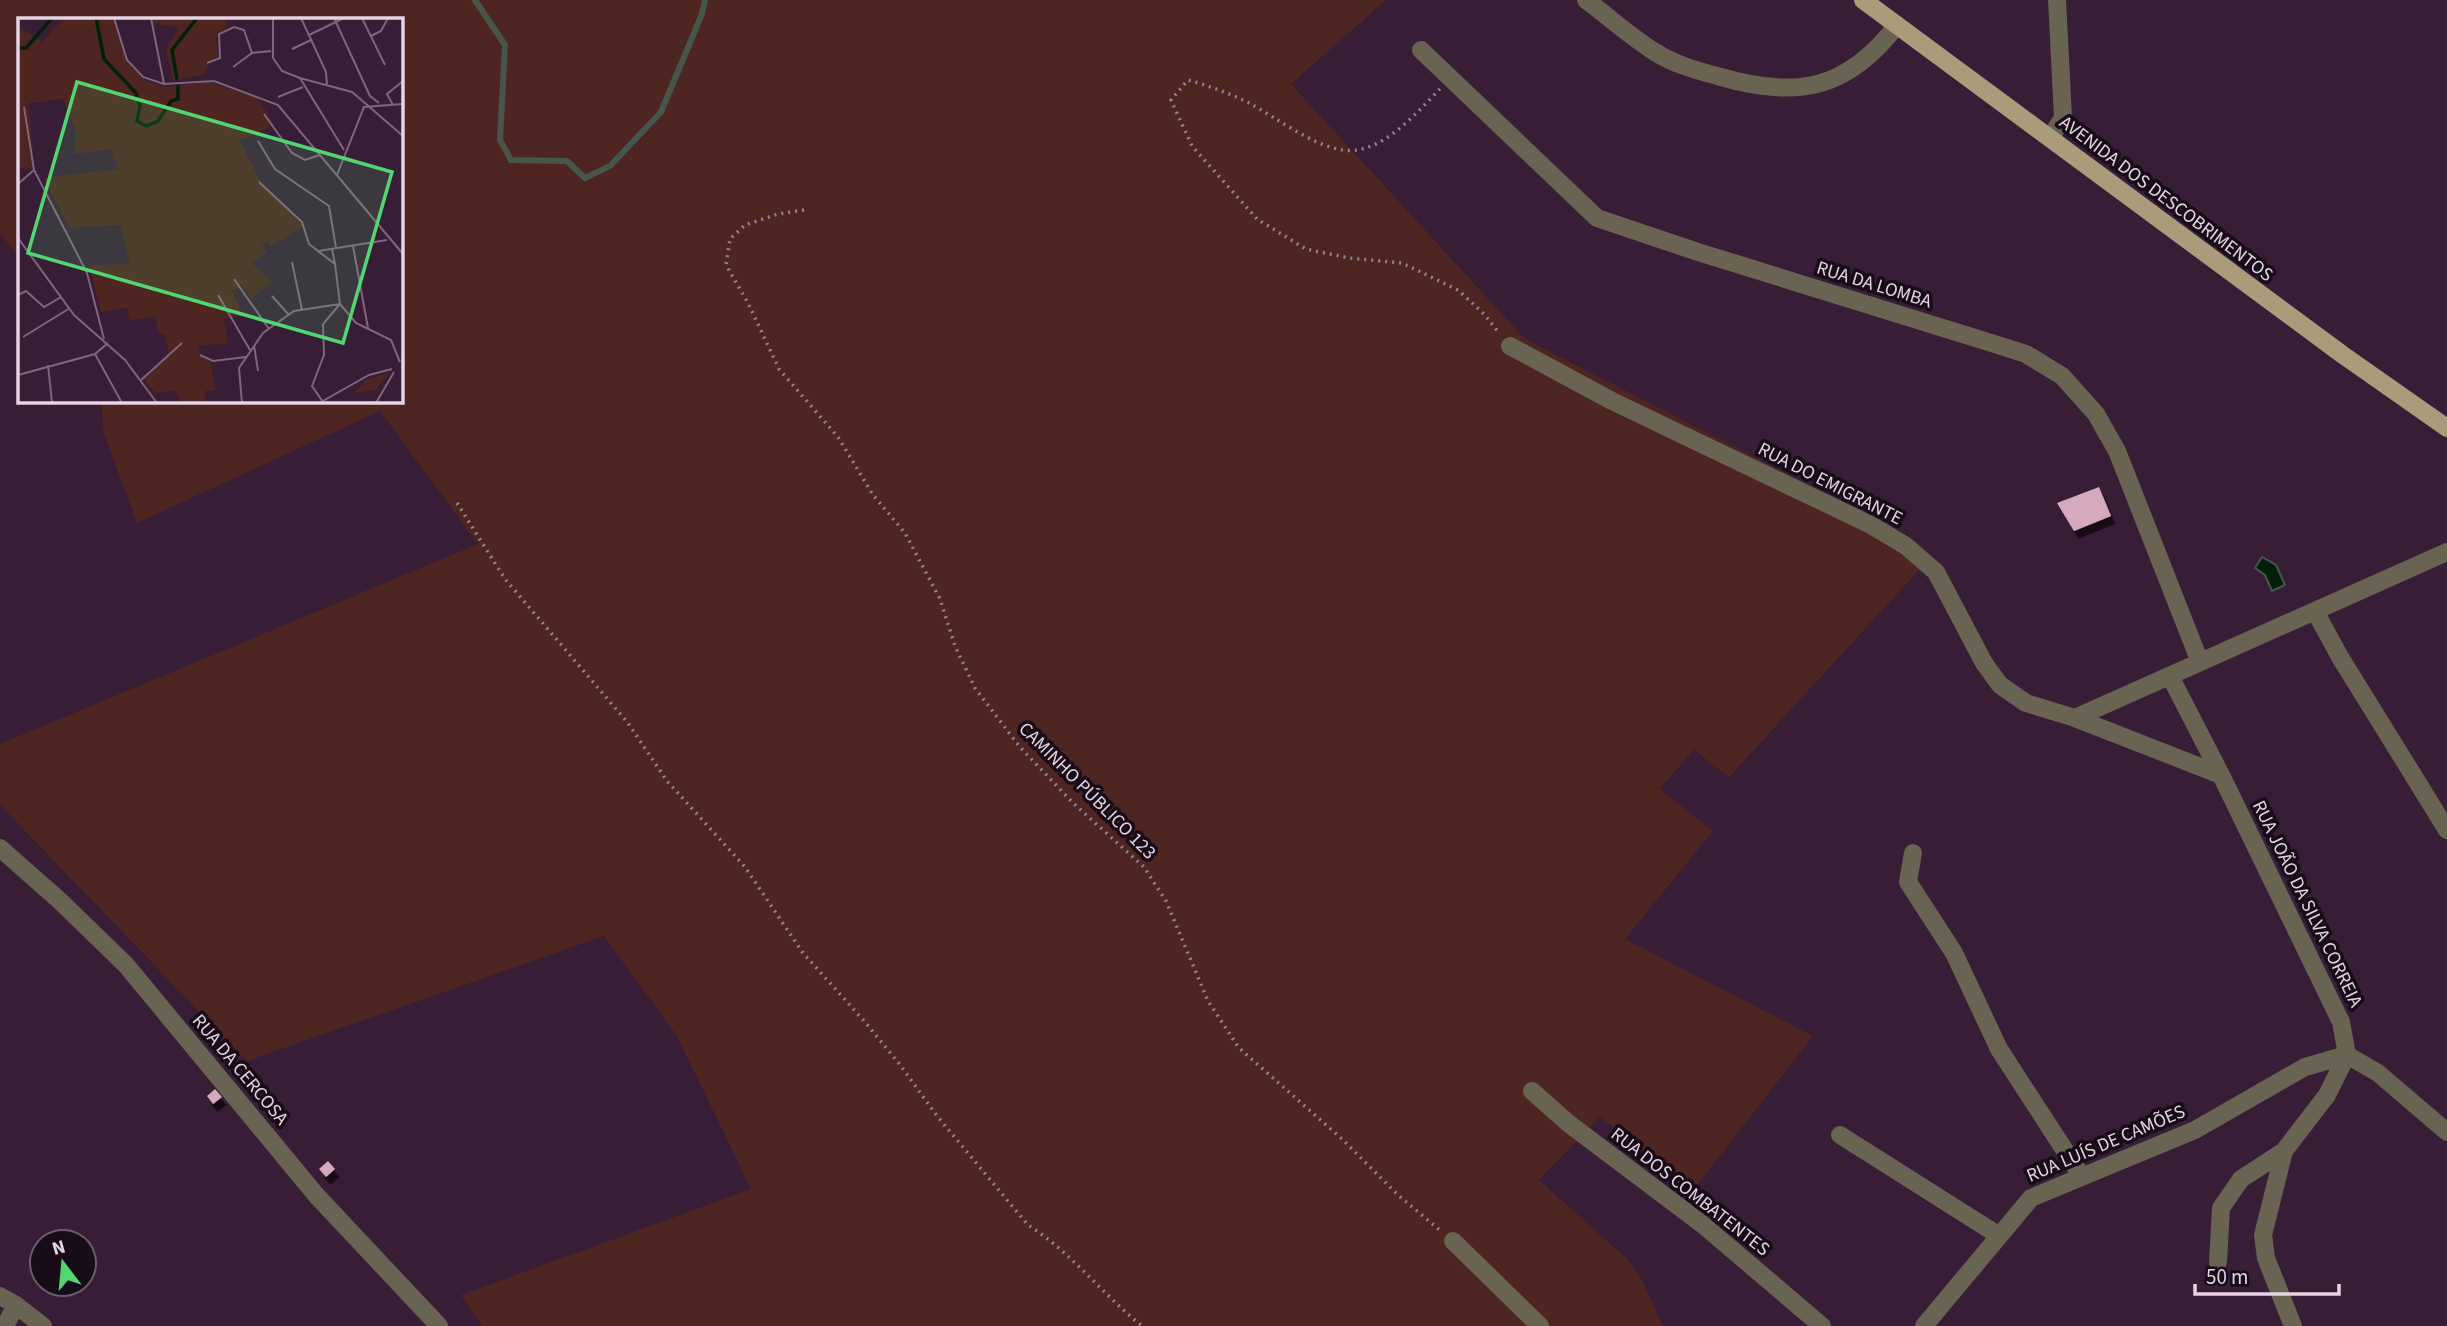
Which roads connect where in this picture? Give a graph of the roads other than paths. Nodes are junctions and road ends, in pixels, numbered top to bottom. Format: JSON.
{"nodes":[{"id":1,"x":1586,"y":0,"type":"edge"},
{"id":2,"x":1863,"y":0,"type":"edge"},
{"id":3,"x":2057,"y":0,"type":"edge"},
{"id":4,"x":1897,"y":25,"type":"junction"},
{"id":5,"x":1421,"y":50,"type":"dead end"},
{"id":6,"x":2050,"y":138,"type":"junction"},
{"id":7,"x":1510,"y":346,"type":"road end"},
{"id":8,"x":2447,"y":428,"type":"edge"},
{"id":9,"x":2447,"y":552,"type":"edge"},
{"id":10,"x":2315,"y":611,"type":"junction"},
{"id":11,"x":2200,"y":663,"type":"junction"},
{"id":12,"x":2170,"y":676,"type":"junction"},
{"id":13,"x":2075,"y":718,"type":"junction"},
{"id":14,"x":2221,"y":775,"type":"junction"},
{"id":15,"x":2447,"y":830,"type":"edge"},
{"id":16,"x":0,"y":848,"type":"edge"},
{"id":17,"x":1913,"y":853,"type":"dead end"},
{"id":18,"x":2347,"y":1055,"type":"junction"},
{"id":19,"x":1532,"y":1091,"type":"dead end"},
{"id":20,"x":2447,"y":1132,"type":"edge"},
{"id":21,"x":1840,"y":1135,"type":"dead end"},
{"id":22,"x":2284,"y":1151,"type":"junction"},
{"id":23,"x":2082,"y":1177,"type":"junction"},
{"id":24,"x":1998,"y":1235,"type":"junction"},
{"id":25,"x":1453,"y":1241,"type":"road end"},
{"id":26,"x":2218,"y":1262,"type":"dead end"},
{"id":27,"x":8,"y":1300,"type":"edge"},
{"id":28,"x":2290,"y":1324,"type":"edge"},
{"id":29,"x":5,"y":1326,"type":"edge"},
{"id":30,"x":43,"y":1326,"type":"edge"},
{"id":31,"x":439,"y":1326,"type":"edge"},
{"id":32,"x":1540,"y":1326,"type":"edge"},
{"id":33,"x":1822,"y":1326,"type":"edge"},
{"id":34,"x":1924,"y":1326,"type":"edge"}],
"edges":[{"from":1,"to":4,"type":"street"},
{"from":2,"to":4,"type":"main road","name":"AVENIDA DOS DESCOBRIMENTOS"},
{"from":3,"to":6,"type":"street"},
{"from":4,"to":6,"type":"main road","name":"AVENIDA DOS DESCOBRIMENTOS"},
{"from":5,"to":11,"type":"street","name":"RUA DA LOMBA"},
{"from":6,"to":8,"type":"main road","name":"AVENIDA DOS DESCOBRIMENTOS"},
{"from":7,"to":13,"type":"street","name":"RUA DO EMIGRANTE"},
{"from":9,"to":10,"type":"street"},
{"from":10,"to":11,"type":"street"},
{"from":10,"to":15,"type":"street"},
{"from":11,"to":12,"type":"street"},
{"from":12,"to":13,"type":"street"},
{"from":12,"to":14,"type":"street","name":"RUA JOÃO DA SILVA CORREIA"},
{"from":13,"to":14,"type":"street","name":"RUA DO EMIGRANTE"},
{"from":14,"to":18,"type":"street","name":"RUA JOÃO DA SILVA CORREIA"},
{"from":16,"to":31,"type":"street","name":"RUA DA CERCOSA"},
{"from":17,"to":23,"type":"street"},
{"from":18,"to":20,"type":"street"},
{"from":18,"to":22,"type":"street"},
{"from":18,"to":23,"type":"street","name":"RUA LUÍS DE CAMÕES"},
{"from":19,"to":33,"type":"street","name":"RUA DOS COMBATENTES"},
{"from":21,"to":24,"type":"street"},
{"from":22,"to":26,"type":"street"},
{"from":22,"to":28,"type":"street"},
{"from":23,"to":24,"type":"street","name":"RUA LUÍS DE CAMÕES"},
{"from":24,"to":34,"type":"street","name":"RUA LUÍS DE CAMÕES"},
{"from":25,"to":32,"type":"street"},
{"from":27,"to":29,"type":"street"},
{"from":27,"to":30,"type":"street"}]}
